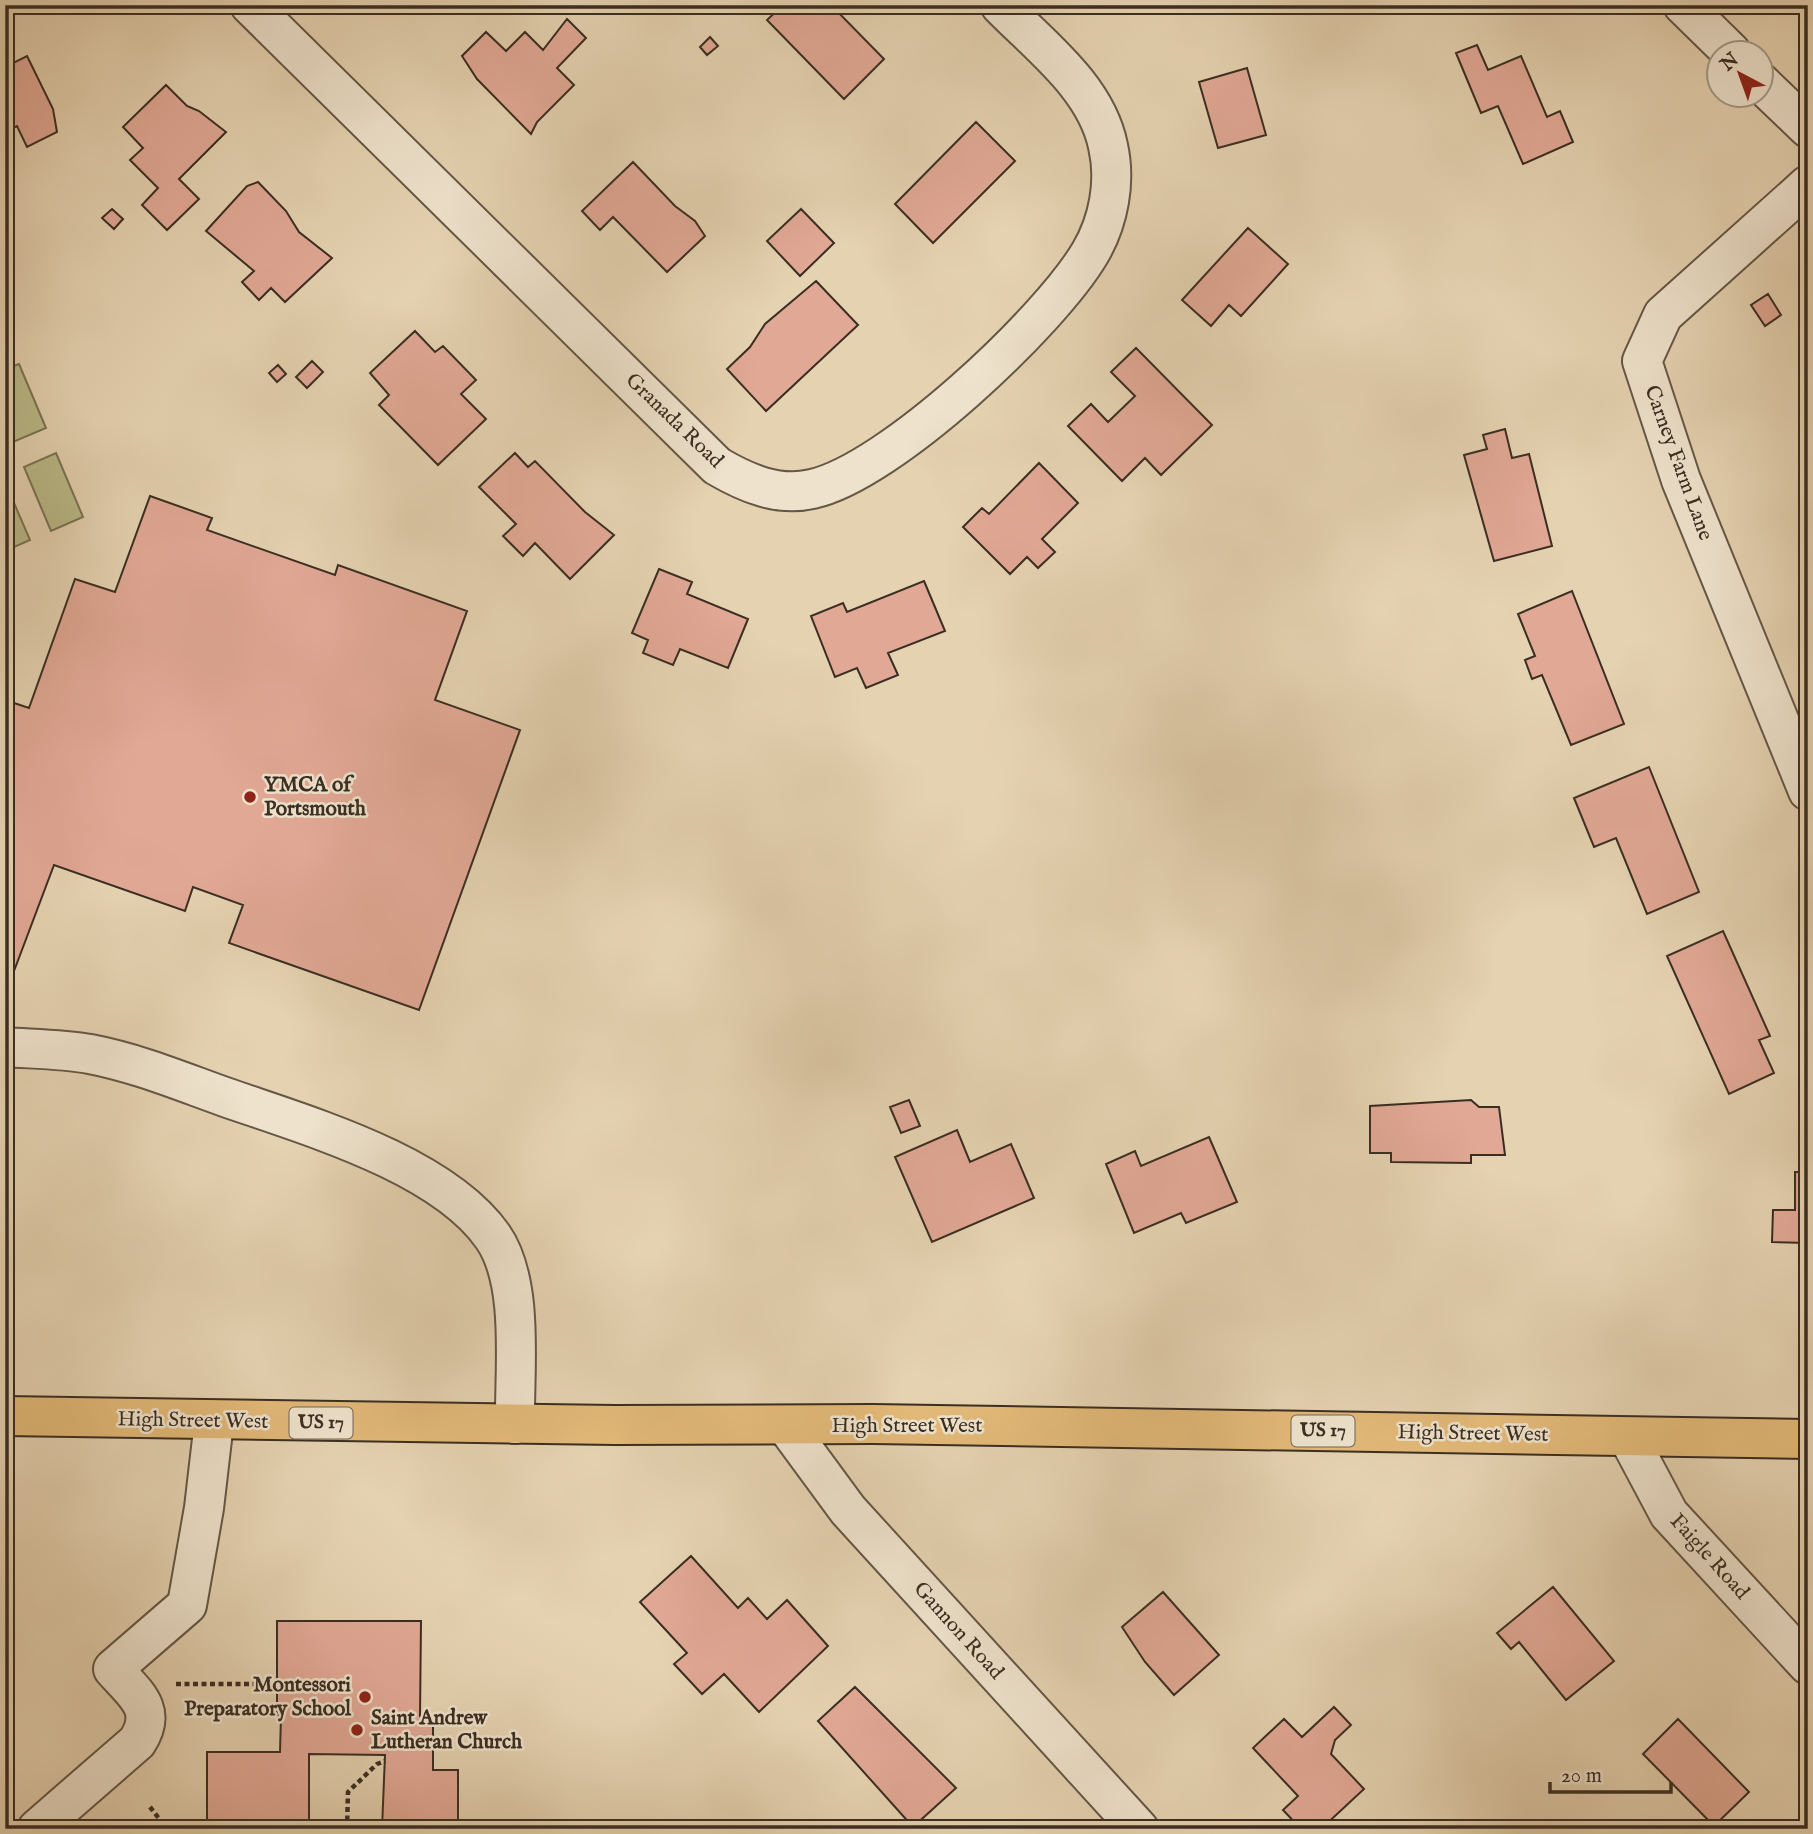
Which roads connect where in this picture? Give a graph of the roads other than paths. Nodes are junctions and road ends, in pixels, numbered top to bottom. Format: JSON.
{"nodes":[{"id":1,"x":250,"y":5,"type":"edge"},
{"id":2,"x":1000,"y":5,"type":"edge"},
{"id":3,"x":1683,"y":5,"type":"edge"},
{"id":4,"x":1717,"y":38,"type":"edge"},
{"id":5,"x":1774,"y":95,"type":"edge"},
{"id":6,"x":1808,"y":128,"type":"edge"},
{"id":7,"x":1808,"y":185,"type":"edge"},
{"id":8,"x":1808,"y":791,"type":"edge"},
{"id":9,"x":5,"y":1047,"type":"edge"},
{"id":10,"x":5,"y":1416,"type":"edge"},
{"id":11,"x":214,"y":1422,"type":"junction"},
{"id":12,"x":515,"y":1424,"type":"junction"},
{"id":13,"x":787,"y":1427,"type":"junction"},
{"id":14,"x":1628,"y":1437,"type":"junction"},
{"id":15,"x":1808,"y":1439,"type":"edge"},
{"id":16,"x":1808,"y":1665,"type":"edge"},
{"id":17,"x":37,"y":1829,"type":"edge"},
{"id":18,"x":1139,"y":1829,"type":"edge"}],
"edges":[{"from":1,"to":2,"type":"street","name":"Granada Road"},
{"from":3,"to":4,"type":"street"},
{"from":5,"to":6,"type":"street"},
{"from":7,"to":8,"type":"street","name":"Carney Farm Lane"},
{"from":9,"to":12,"type":"street"},
{"from":10,"to":11,"type":"main road","name":"High Street West","number":"US 17"},
{"from":11,"to":12,"type":"main road","name":"High Street West","number":"US 17"},
{"from":11,"to":17,"type":"street"},
{"from":12,"to":13,"type":"main road","name":"High Street West","number":"US 17"},
{"from":13,"to":14,"type":"main road","name":"High Street West","number":"US 17"},
{"from":13,"to":18,"type":"street","name":"Gannon Road"},
{"from":14,"to":15,"type":"main road","name":"High Street West","number":"US 17"},
{"from":14,"to":16,"type":"street","name":"Faigle Road"}]}
